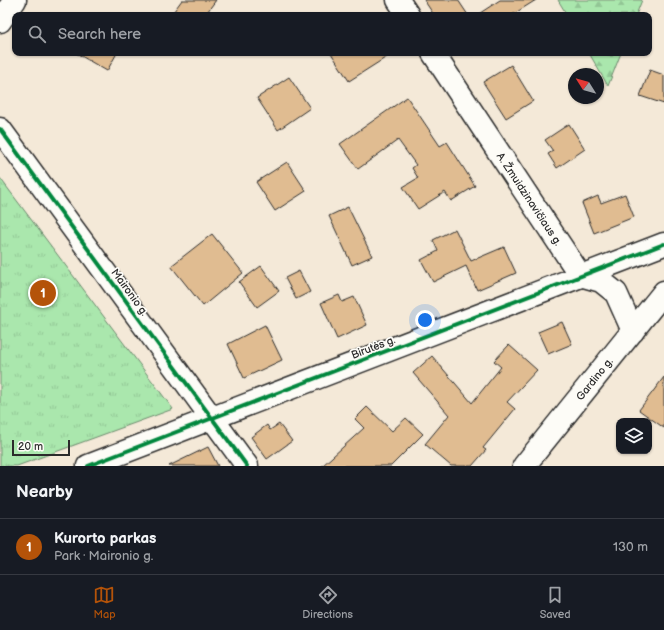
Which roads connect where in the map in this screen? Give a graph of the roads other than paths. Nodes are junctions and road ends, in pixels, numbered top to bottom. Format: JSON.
{"nodes":[{"id":1,"x":15,"y":0,"type":"edge"},
{"id":2,"x":398,"y":0,"type":"edge"},
{"id":3,"x":406,"y":12,"type":"edge"},
{"id":4,"x":0,"y":21,"type":"edge"},
{"id":5,"x":435,"y":56,"type":"edge"},
{"id":6,"x":0,"y":129,"type":"edge"},
{"id":7,"x":664,"y":244,"type":"edge"},
{"id":8,"x":580,"y":275,"type":"junction"},
{"id":9,"x":664,"y":292,"type":"edge"},
{"id":10,"x":633,"y":331,"type":"junction"},
{"id":11,"x":212,"y":419,"type":"junction"},
{"id":12,"x":88,"y":466,"type":"edge"},
{"id":13,"x":247,"y":466,"type":"edge"},
{"id":14,"x":524,"y":466,"type":"edge"}],
"edges":[{"from":1,"to":4,"type":"street"},
{"from":2,"to":3,"type":"street"},
{"from":5,"to":8,"type":"street","name":"A. Žmuidzinavičiaus g."},
{"from":6,"to":11,"type":"street","name":"Maironio g."},
{"from":7,"to":8,"type":"street","name":"Birutės g."},
{"from":8,"to":10,"type":"street"},
{"from":8,"to":11,"type":"street","name":"Birutės g."},
{"from":9,"to":10,"type":"street","name":"Gardino g."},
{"from":10,"to":14,"type":"street","name":"Gardino g."},
{"from":11,"to":12,"type":"street","name":"Birutės g."},
{"from":11,"to":13,"type":"street","name":"Maironio g."}]}
